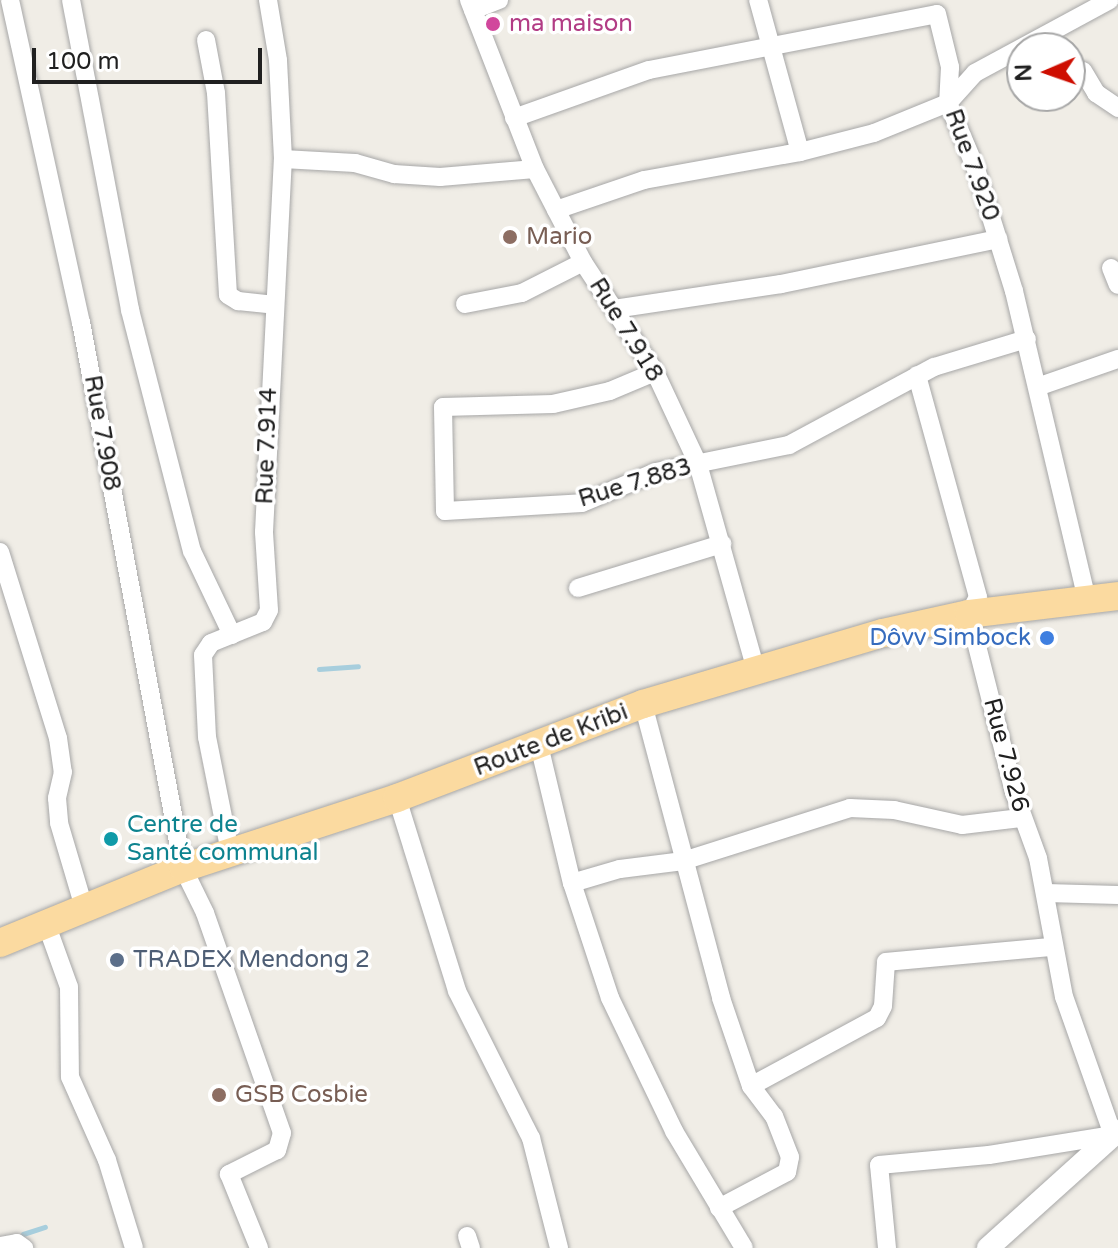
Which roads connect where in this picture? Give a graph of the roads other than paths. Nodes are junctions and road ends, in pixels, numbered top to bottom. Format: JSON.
{"nodes":[{"id":1,"x":10,"y":0,"type":"edge"},
{"id":2,"x":71,"y":0,"type":"edge"},
{"id":3,"x":268,"y":0,"type":"edge"},
{"id":4,"x":499,"y":0,"type":"edge"},
{"id":5,"x":758,"y":0,"type":"edge"},
{"id":6,"x":1110,"y":0,"type":"edge"},
{"id":7,"x":471,"y":5,"type":"edge"},
{"id":8,"x":935,"y":7,"type":"edge"},
{"id":9,"x":206,"y":40,"type":"dead end"},
{"id":10,"x":774,"y":45,"type":"junction"},
{"id":11,"x":1086,"y":76,"type":"edge"},
{"id":12,"x":948,"y":103,"type":"junction"},
{"id":13,"x":1118,"y":108,"type":"edge"},
{"id":14,"x":514,"y":118,"type":"junction"},
{"id":15,"x":800,"y":152,"type":"junction"},
{"id":16,"x":283,"y":159,"type":"junction"},
{"id":17,"x":535,"y":169,"type":"junction"},
{"id":18,"x":556,"y":210,"type":"junction"},
{"id":19,"x":998,"y":239,"type":"junction"},
{"id":20,"x":583,"y":262,"type":"junction"},
{"id":21,"x":465,"y":304,"type":"dead end"},
{"id":22,"x":275,"y":305,"type":"junction"},
{"id":23,"x":614,"y":309,"type":"junction"},
{"id":24,"x":1027,"y":339,"type":"junction"},
{"id":25,"x":1118,"y":359,"type":"edge"},
{"id":26,"x":655,"y":372,"type":"junction"},
{"id":27,"x":917,"y":375,"type":"junction"},
{"id":28,"x":1040,"y":386,"type":"junction"},
{"id":29,"x":698,"y":464,"type":"junction"},
{"id":30,"x":722,"y":544,"type":"junction"},
{"id":31,"x":0,"y":552,"type":"edge"},
{"id":32,"x":578,"y":588,"type":"dead end"},
{"id":33,"x":1118,"y":596,"type":"edge"},
{"id":34,"x":1087,"y":599,"type":"junction"},
{"id":35,"x":969,"y":614,"type":"junction"},
{"id":36,"x":232,"y":635,"type":"junction"},
{"id":37,"x":756,"y":670,"type":"junction"},
{"id":38,"x":643,"y":704,"type":"junction"},
{"id":39,"x":539,"y":745,"type":"junction"},
{"id":40,"x":397,"y":798,"type":"junction"},
{"id":41,"x":1021,"y":818,"type":"junction"},
{"id":42,"x":230,"y":852,"type":"junction"},
{"id":43,"x":683,"y":861,"type":"junction"},
{"id":44,"x":183,"y":868,"type":"junction"},
{"id":45,"x":572,"y":883,"type":"junction"},
{"id":46,"x":1046,"y":893,"type":"junction"},
{"id":47,"x":1118,"y":895,"type":"edge"},
{"id":48,"x":85,"y":911,"type":"junction"},
{"id":49,"x":47,"y":926,"type":"junction"},
{"id":50,"x":0,"y":943,"type":"edge"},
{"id":51,"x":1052,"y":947,"type":"junction"},
{"id":52,"x":751,"y":1086,"type":"junction"},
{"id":53,"x":1115,"y":1133,"type":"edge"},
{"id":54,"x":719,"y":1208,"type":"junction"},
{"id":55,"x":0,"y":1246,"type":"edge"},
{"id":56,"x":24,"y":1248,"type":"edge"},
{"id":57,"x":134,"y":1248,"type":"edge"},
{"id":58,"x":259,"y":1248,"type":"edge"},
{"id":59,"x":559,"y":1248,"type":"edge"},
{"id":60,"x":744,"y":1248,"type":"edge"},
{"id":61,"x":887,"y":1248,"type":"edge"},
{"id":62,"x":988,"y":1248,"type":"edge"}],
"edges":[{"from":1,"to":44,"type":"street","name":"Rue 7.908"},
{"from":2,"to":36,"type":"street"},
{"from":3,"to":16,"type":"street","name":"Rue 7.914"},
{"from":4,"to":7,"type":"street"},
{"from":5,"to":10,"type":"street"},
{"from":6,"to":12,"type":"street"},
{"from":7,"to":14,"type":"street","name":"Rue 7.918"},
{"from":8,"to":10,"type":"street","name":"Rue 7.920"},
{"from":8,"to":12,"type":"street","name":"Rue 7.920"},
{"from":9,"to":22,"type":"street"},
{"from":10,"to":14,"type":"street","name":"Rue 7.920"},
{"from":10,"to":15,"type":"street"},
{"from":11,"to":13,"type":"street"},
{"from":12,"to":15,"type":"street"},
{"from":12,"to":19,"type":"street","name":"Rue 7.920"},
{"from":14,"to":17,"type":"street","name":"Rue 7.918"},
{"from":15,"to":18,"type":"street"},
{"from":16,"to":17,"type":"street"},
{"from":16,"to":22,"type":"street","name":"Rue 7.914"},
{"from":17,"to":18,"type":"street","name":"Rue 7.918"},
{"from":18,"to":20,"type":"street","name":"Rue 7.918"},
{"from":19,"to":23,"type":"street"},
{"from":19,"to":24,"type":"street","name":"Rue 7.920"},
{"from":20,"to":21,"type":"street"},
{"from":20,"to":23,"type":"street","name":"Rue 7.918"},
{"from":22,"to":36,"type":"street","name":"Rue 7.914"},
{"from":23,"to":26,"type":"street","name":"Rue 7.918"},
{"from":24,"to":27,"type":"street","name":"Rue 7.883"},
{"from":24,"to":28,"type":"street","name":"Rue 7.920"},
{"from":25,"to":28,"type":"street"},
{"from":26,"to":29,"type":"street","name":"Rue 7.918"},
{"from":26,"to":29,"type":"street","name":"Rue 7.883"},
{"from":27,"to":29,"type":"street","name":"Rue 7.883"},
{"from":27,"to":35,"type":"street","name":"Rue 7.926"},
{"from":28,"to":34,"type":"street","name":"Rue 7.920"},
{"from":29,"to":30,"type":"street","name":"Rue 7.918"},
{"from":30,"to":32,"type":"street"},
{"from":30,"to":37,"type":"street","name":"Rue 7.918"},
{"from":31,"to":48,"type":"street"},
{"from":33,"to":34,"type":"main road","name":"Route de Kribi"},
{"from":34,"to":35,"type":"main road","name":"Route de Kribi"},
{"from":35,"to":37,"type":"main road","name":"Route de Kribi"},
{"from":35,"to":41,"type":"street","name":"Rue 7.926"},
{"from":36,"to":42,"type":"street","name":"Rue 7.914"},
{"from":37,"to":38,"type":"main road","name":"Route de Kribi"},
{"from":38,"to":39,"type":"main road","name":"Route de Kribi"},
{"from":38,"to":43,"type":"street"},
{"from":39,"to":40,"type":"main road","name":"Route de Kribi"},
{"from":39,"to":45,"type":"street"},
{"from":40,"to":42,"type":"main road","name":"Route de Kribi"},
{"from":40,"to":59,"type":"street"},
{"from":41,"to":43,"type":"street"},
{"from":41,"to":46,"type":"street","name":"Rue 7.926"},
{"from":42,"to":44,"type":"main road","name":"Route de Kribi"},
{"from":43,"to":45,"type":"street"},
{"from":43,"to":52,"type":"street"},
{"from":44,"to":48,"type":"main road","name":"Route de Kribi"},
{"from":44,"to":58,"type":"street","name":"Rue 7.908"},
{"from":45,"to":54,"type":"street"},
{"from":46,"to":47,"type":"street"},
{"from":46,"to":51,"type":"street","name":"Rue 7.926"},
{"from":48,"to":49,"type":"main road","name":"Route de Kribi"},
{"from":49,"to":50,"type":"main road","name":"Route de Kribi"},
{"from":49,"to":57,"type":"street"},
{"from":51,"to":52,"type":"street"},
{"from":51,"to":53,"type":"street","name":"Rue 7.926"},
{"from":52,"to":54,"type":"street"},
{"from":53,"to":61,"type":"street"},
{"from":53,"to":62,"type":"street"},
{"from":54,"to":60,"type":"street"},
{"from":55,"to":56,"type":"street"}]}
